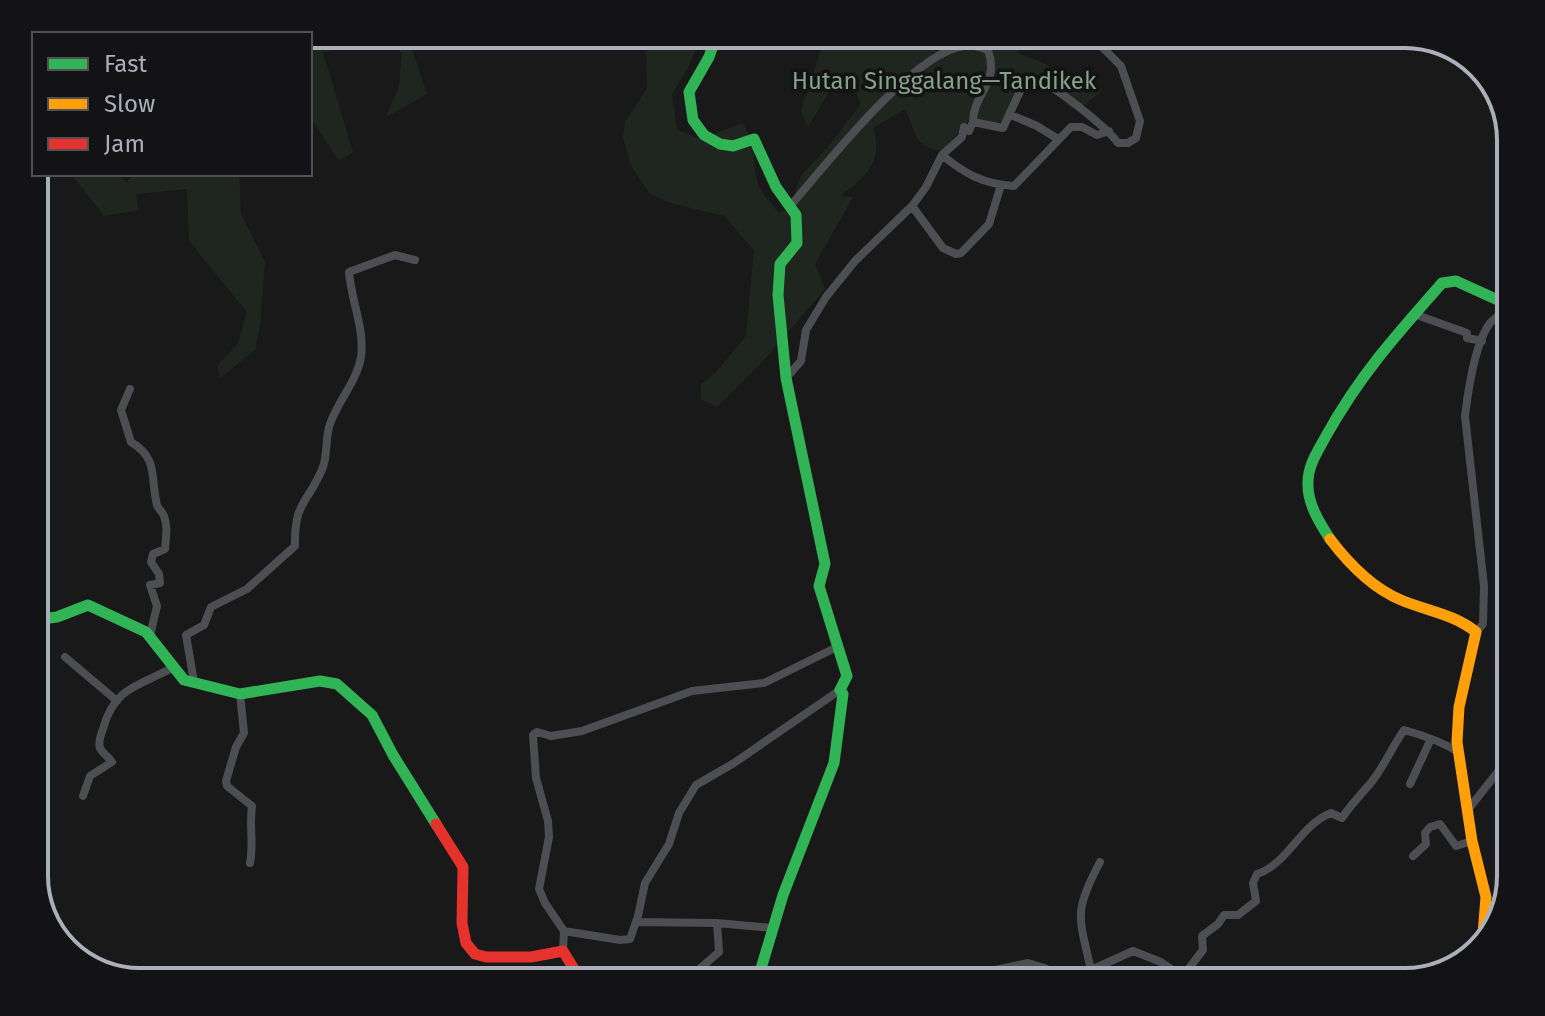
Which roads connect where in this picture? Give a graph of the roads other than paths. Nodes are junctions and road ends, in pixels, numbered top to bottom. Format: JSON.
{"nodes":[{"id":1,"x":712,"y":48,"type":"edge"},
{"id":2,"x":958,"y":48,"type":"edge"},
{"id":3,"x":982,"y":48,"type":"edge"},
{"id":4,"x":1103,"y":48,"type":"edge"},
{"id":5,"x":1011,"y":115,"type":"junction"},
{"id":6,"x":973,"y":122,"type":"junction"},
{"id":7,"x":1109,"y":131,"type":"junction"},
{"id":8,"x":1058,"y":139,"type":"junction"},
{"id":9,"x":942,"y":155,"type":"junction"},
{"id":10,"x":1001,"y":185,"type":"junction"},
{"id":11,"x":791,"y":205,"type":"junction"},
{"id":12,"x":912,"y":206,"type":"junction"},
{"id":13,"x":415,"y":260,"type":"dead end"},
{"id":14,"x":1497,"y":300,"type":"edge"},
{"id":15,"x":1414,"y":314,"type":"junction"},
{"id":16,"x":1497,"y":317,"type":"edge"},
{"id":17,"x":1482,"y":341,"type":"junction"},
{"id":18,"x":786,"y":378,"type":"junction"},
{"id":19,"x":130,"y":389,"type":"dead end"},
{"id":20,"x":48,"y":619,"type":"edge"},
{"id":21,"x":1476,"y":632,"type":"junction"},
{"id":22,"x":150,"y":636,"type":"junction"},
{"id":23,"x":839,"y":646,"type":"junction"},
{"id":24,"x":65,"y":657,"type":"dead end"},
{"id":25,"x":172,"y":668,"type":"junction"},
{"id":26,"x":194,"y":682,"type":"junction"},
{"id":27,"x":840,"y":690,"type":"junction"},
{"id":28,"x":240,"y":694,"type":"junction"},
{"id":29,"x":117,"y":701,"type":"junction"},
{"id":30,"x":1430,"y":741,"type":"junction"},
{"id":31,"x":1461,"y":754,"type":"junction"},
{"id":32,"x":1497,"y":773,"type":"edge"},
{"id":33,"x":1410,"y":784,"type":"dead end"},
{"id":34,"x":83,"y":796,"type":"dead end"},
{"id":35,"x":1467,"y":811,"type":"junction"},
{"id":36,"x":1472,"y":841,"type":"junction"},
{"id":37,"x":1413,"y":856,"type":"dead end"},
{"id":38,"x":1100,"y":862,"type":"dead end"},
{"id":39,"x":250,"y":863,"type":"dead end"},
{"id":40,"x":636,"y":922,"type":"junction"},
{"id":41,"x":717,"y":923,"type":"junction"},
{"id":42,"x":1484,"y":923,"type":"edge"},
{"id":43,"x":773,"y":928,"type":"junction"},
{"id":44,"x":564,"y":931,"type":"junction"},
{"id":45,"x":563,"y":951,"type":"junction"},
{"id":46,"x":573,"y":968,"type":"edge"},
{"id":47,"x":700,"y":968,"type":"edge"},
{"id":48,"x":761,"y":968,"type":"edge"},
{"id":49,"x":1004,"y":968,"type":"edge"},
{"id":50,"x":1044,"y":968,"type":"edge"},
{"id":51,"x":1091,"y":968,"type":"edge"},
{"id":52,"x":1095,"y":968,"type":"edge"},
{"id":53,"x":1170,"y":968,"type":"edge"},
{"id":54,"x":1192,"y":968,"type":"edge"}],
"edges":[{"from":1,"to":11,"type":"street"},
{"from":2,"to":11,"type":"street"},
{"from":3,"to":6,"type":"street"},
{"from":4,"to":7,"type":"street"},
{"from":5,"to":6,"type":"street"},
{"from":5,"to":7,"type":"street"},
{"from":5,"to":8,"type":"street"},
{"from":6,"to":9,"type":"street"},
{"from":7,"to":8,"type":"street"},
{"from":8,"to":10,"type":"street"},
{"from":9,"to":10,"type":"street"},
{"from":9,"to":12,"type":"street"},
{"from":10,"to":12,"type":"street"},
{"from":11,"to":18,"type":"street"},
{"from":12,"to":18,"type":"street"},
{"from":13,"to":26,"type":"street"},
{"from":14,"to":15,"type":"street"},
{"from":15,"to":17,"type":"street"},
{"from":15,"to":21,"type":"street"},
{"from":16,"to":17,"type":"street"},
{"from":17,"to":21,"type":"street"},
{"from":18,"to":23,"type":"street"},
{"from":19,"to":22,"type":"street"},
{"from":20,"to":22,"type":"street"},
{"from":21,"to":31,"type":"street"},
{"from":22,"to":25,"type":"street"},
{"from":23,"to":27,"type":"street"},
{"from":23,"to":44,"type":"street"},
{"from":24,"to":29,"type":"street"},
{"from":25,"to":26,"type":"street"},
{"from":25,"to":29,"type":"street"},
{"from":26,"to":28,"type":"street"},
{"from":27,"to":40,"type":"street"},
{"from":27,"to":43,"type":"street"},
{"from":28,"to":39,"type":"street"},
{"from":28,"to":45,"type":"street"},
{"from":29,"to":34,"type":"street"},
{"from":30,"to":31,"type":"street"},
{"from":30,"to":33,"type":"street"},
{"from":30,"to":54,"type":"street"},
{"from":31,"to":35,"type":"street"},
{"from":32,"to":35,"type":"street"},
{"from":35,"to":36,"type":"street"},
{"from":36,"to":37,"type":"street"},
{"from":36,"to":42,"type":"street"},
{"from":38,"to":51,"type":"street"},
{"from":40,"to":41,"type":"street"},
{"from":40,"to":44,"type":"street"},
{"from":41,"to":43,"type":"street"},
{"from":41,"to":47,"type":"street"},
{"from":43,"to":48,"type":"street"},
{"from":44,"to":45,"type":"street"},
{"from":45,"to":46,"type":"street"},
{"from":49,"to":50,"type":"street"},
{"from":52,"to":53,"type":"street"}]}
